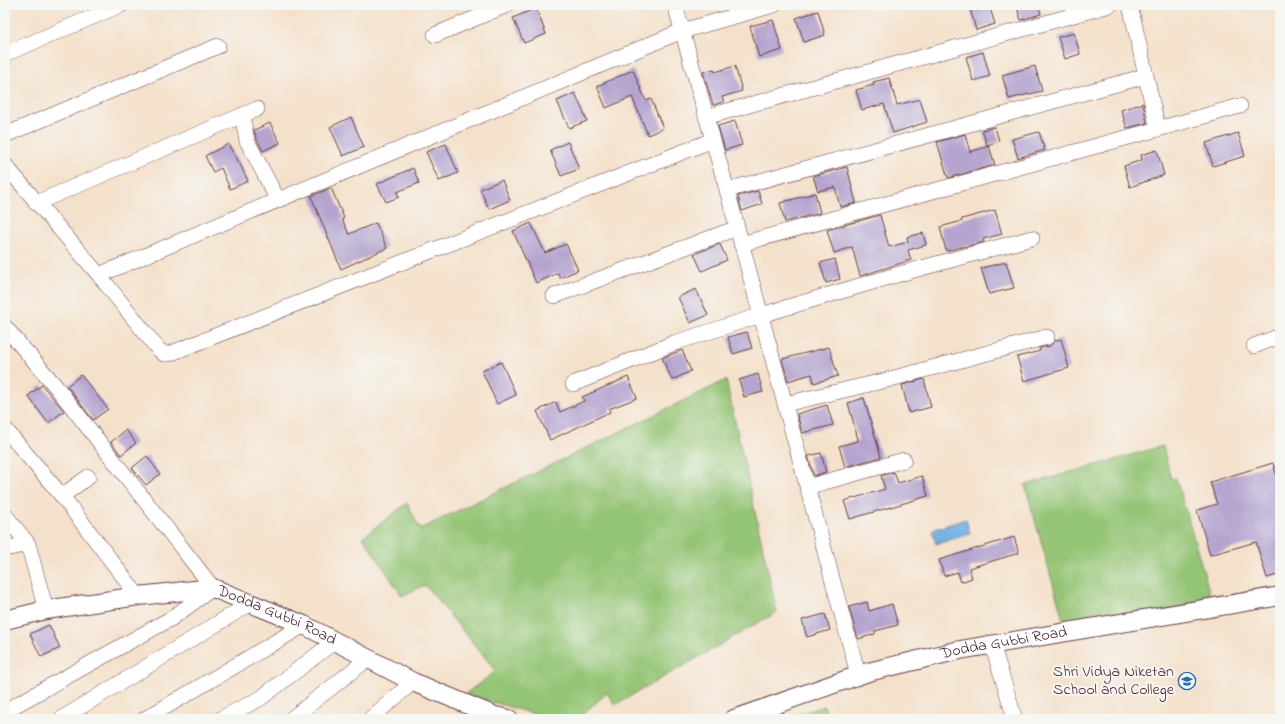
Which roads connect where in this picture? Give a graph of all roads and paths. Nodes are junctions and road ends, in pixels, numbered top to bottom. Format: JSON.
{"nodes":[{"id":1,"x":121,"y":5,"type":"edge"},
{"id":2,"x":507,"y":5,"type":"edge"},
{"id":3,"x":675,"y":5,"type":"edge"},
{"id":4,"x":774,"y":5,"type":"edge"},
{"id":5,"x":1110,"y":5,"type":"edge"},
{"id":6,"x":1130,"y":5,"type":"edge"},
{"id":7,"x":682,"y":31,"type":"junction"},
{"id":8,"x":435,"y":35,"type":"dead end"},
{"id":9,"x":218,"y":46,"type":"dead end"},
{"id":10,"x":5,"y":54,"type":"edge"},
{"id":11,"x":1146,"y":76,"type":"junction"},
{"id":12,"x":1240,"y":106,"type":"dead end"},
{"id":13,"x":257,"y":109,"type":"dead end"},
{"id":14,"x":242,"y":115,"type":"junction"},
{"id":15,"x":706,"y":117,"type":"junction"},
{"id":16,"x":1158,"y":129,"type":"junction"},
{"id":17,"x":5,"y":135,"type":"edge"},
{"id":18,"x":713,"y":140,"type":"junction"},
{"id":19,"x":5,"y":165,"type":"edge"},
{"id":20,"x":727,"y":190,"type":"junction"},
{"id":21,"x":278,"y":200,"type":"junction"},
{"id":22,"x":36,"y":203,"type":"junction"},
{"id":23,"x":737,"y":228,"type":"junction"},
{"id":24,"x":1032,"y":238,"type":"dead end"},
{"id":25,"x":742,"y":244,"type":"junction"},
{"id":26,"x":99,"y":274,"type":"junction"},
{"id":27,"x":554,"y":296,"type":"dead end"},
{"id":28,"x":761,"y":315,"type":"junction"},
{"id":29,"x":5,"y":327,"type":"edge"},
{"id":30,"x":1280,"y":336,"type":"edge"},
{"id":31,"x":1047,"y":337,"type":"dead end"},
{"id":32,"x":1254,"y":346,"type":"dead end"},
{"id":33,"x":573,"y":384,"type":"dead end"},
{"id":34,"x":785,"y":404,"type":"junction"},
{"id":35,"x":5,"y":429,"type":"edge"},
{"id":36,"x":904,"y":460,"type":"dead end"},
{"id":37,"x":88,"y":477,"type":"dead end"},
{"id":38,"x":808,"y":487,"type":"junction"},
{"id":39,"x":62,"y":496,"type":"junction"},
{"id":40,"x":5,"y":514,"type":"edge"},
{"id":41,"x":28,"y":544,"type":"junction"},
{"id":42,"x":5,"y":548,"type":"edge"},
{"id":43,"x":213,"y":588,"type":"junction"},
{"id":44,"x":138,"y":596,"type":"junction"},
{"id":45,"x":1280,"y":596,"type":"edge"},
{"id":46,"x":251,"y":603,"type":"junction"},
{"id":47,"x":46,"y":610,"type":"junction"},
{"id":48,"x":5,"y":620,"type":"edge"},
{"id":49,"x":304,"y":624,"type":"junction"},
{"id":50,"x":335,"y":641,"type":"junction"},
{"id":51,"x":992,"y":644,"type":"junction"},
{"id":52,"x":369,"y":658,"type":"junction"},
{"id":53,"x":858,"y":676,"type":"junction"},
{"id":54,"x":413,"y":682,"type":"junction"},
{"id":55,"x":5,"y":712,"type":"edge"},
{"id":56,"x":498,"y":718,"type":"edge"},
{"id":57,"x":61,"y":719,"type":"edge"},
{"id":58,"x":145,"y":719,"type":"edge"},
{"id":59,"x":220,"y":719,"type":"edge"},
{"id":60,"x":291,"y":719,"type":"edge"},
{"id":61,"x":370,"y":719,"type":"edge"},
{"id":62,"x":734,"y":719,"type":"edge"},
{"id":63,"x":1015,"y":719,"type":"edge"}],
"edges":[{"from":1,"to":10,"type":"street"},
{"from":2,"to":8,"type":"street"},
{"from":3,"to":7,"type":"street"},
{"from":4,"to":7,"type":"street"},
{"from":5,"to":15,"type":"street"},
{"from":6,"to":11,"type":"street"},
{"from":7,"to":15,"type":"street"},
{"from":7,"to":21,"type":"street"},
{"from":9,"to":17,"type":"street"},
{"from":11,"to":16,"type":"street"},
{"from":11,"to":20,"type":"street"},
{"from":12,"to":16,"type":"street"},
{"from":13,"to":14,"type":"street"},
{"from":14,"to":21,"type":"street"},
{"from":14,"to":22,"type":"street"},
{"from":15,"to":18,"type":"street"},
{"from":16,"to":25,"type":"street"},
{"from":18,"to":20,"type":"street"},
{"from":18,"to":26,"type":"street"},
{"from":19,"to":22,"type":"street"},
{"from":20,"to":23,"type":"street"},
{"from":21,"to":26,"type":"street"},
{"from":22,"to":26,"type":"street"},
{"from":23,"to":25,"type":"street"},
{"from":23,"to":27,"type":"street"},
{"from":24,"to":28,"type":"street"},
{"from":25,"to":28,"type":"street"},
{"from":28,"to":33,"type":"street"},
{"from":28,"to":34,"type":"street"},
{"from":29,"to":43,"type":"street"},
{"from":30,"to":32,"type":"street"},
{"from":31,"to":34,"type":"street"},
{"from":34,"to":38,"type":"street"},
{"from":35,"to":39,"type":"street"},
{"from":36,"to":38,"type":"street"},
{"from":37,"to":39,"type":"street"},
{"from":38,"to":53,"type":"street"},
{"from":39,"to":44,"type":"street"},
{"from":40,"to":41,"type":"street"},
{"from":41,"to":42,"type":"street"},
{"from":41,"to":47,"type":"street"},
{"from":43,"to":44,"type":"main road","name":"Dodda Gubbi Road"},
{"from":43,"to":46,"type":"main road","name":"Dodda Gubbi Road"},
{"from":43,"to":55,"type":"street"},
{"from":44,"to":47,"type":"main road","name":"Dodda Gubbi Road"},
{"from":45,"to":51,"type":"main road","name":"Dodda Gubbi Road"},
{"from":46,"to":49,"type":"main road","name":"Dodda Gubbi Road"},
{"from":46,"to":57,"type":"street"},
{"from":47,"to":48,"type":"main road","name":"Dodda Gubbi Road"},
{"from":49,"to":50,"type":"main road","name":"Dodda Gubbi Road"},
{"from":49,"to":58,"type":"street"},
{"from":50,"to":52,"type":"main road","name":"Dodda Gubbi Road"},
{"from":50,"to":59,"type":"street"},
{"from":51,"to":53,"type":"main road","name":"Dodda Gubbi Road"},
{"from":51,"to":63,"type":"street"},
{"from":52,"to":54,"type":"main road","name":"Dodda Gubbi Road"},
{"from":52,"to":60,"type":"street"},
{"from":53,"to":62,"type":"main road","name":"Dodda Gubbi Road"},
{"from":54,"to":56,"type":"main road","name":"Dodda Gubbi Road"},
{"from":54,"to":61,"type":"street"}]}
